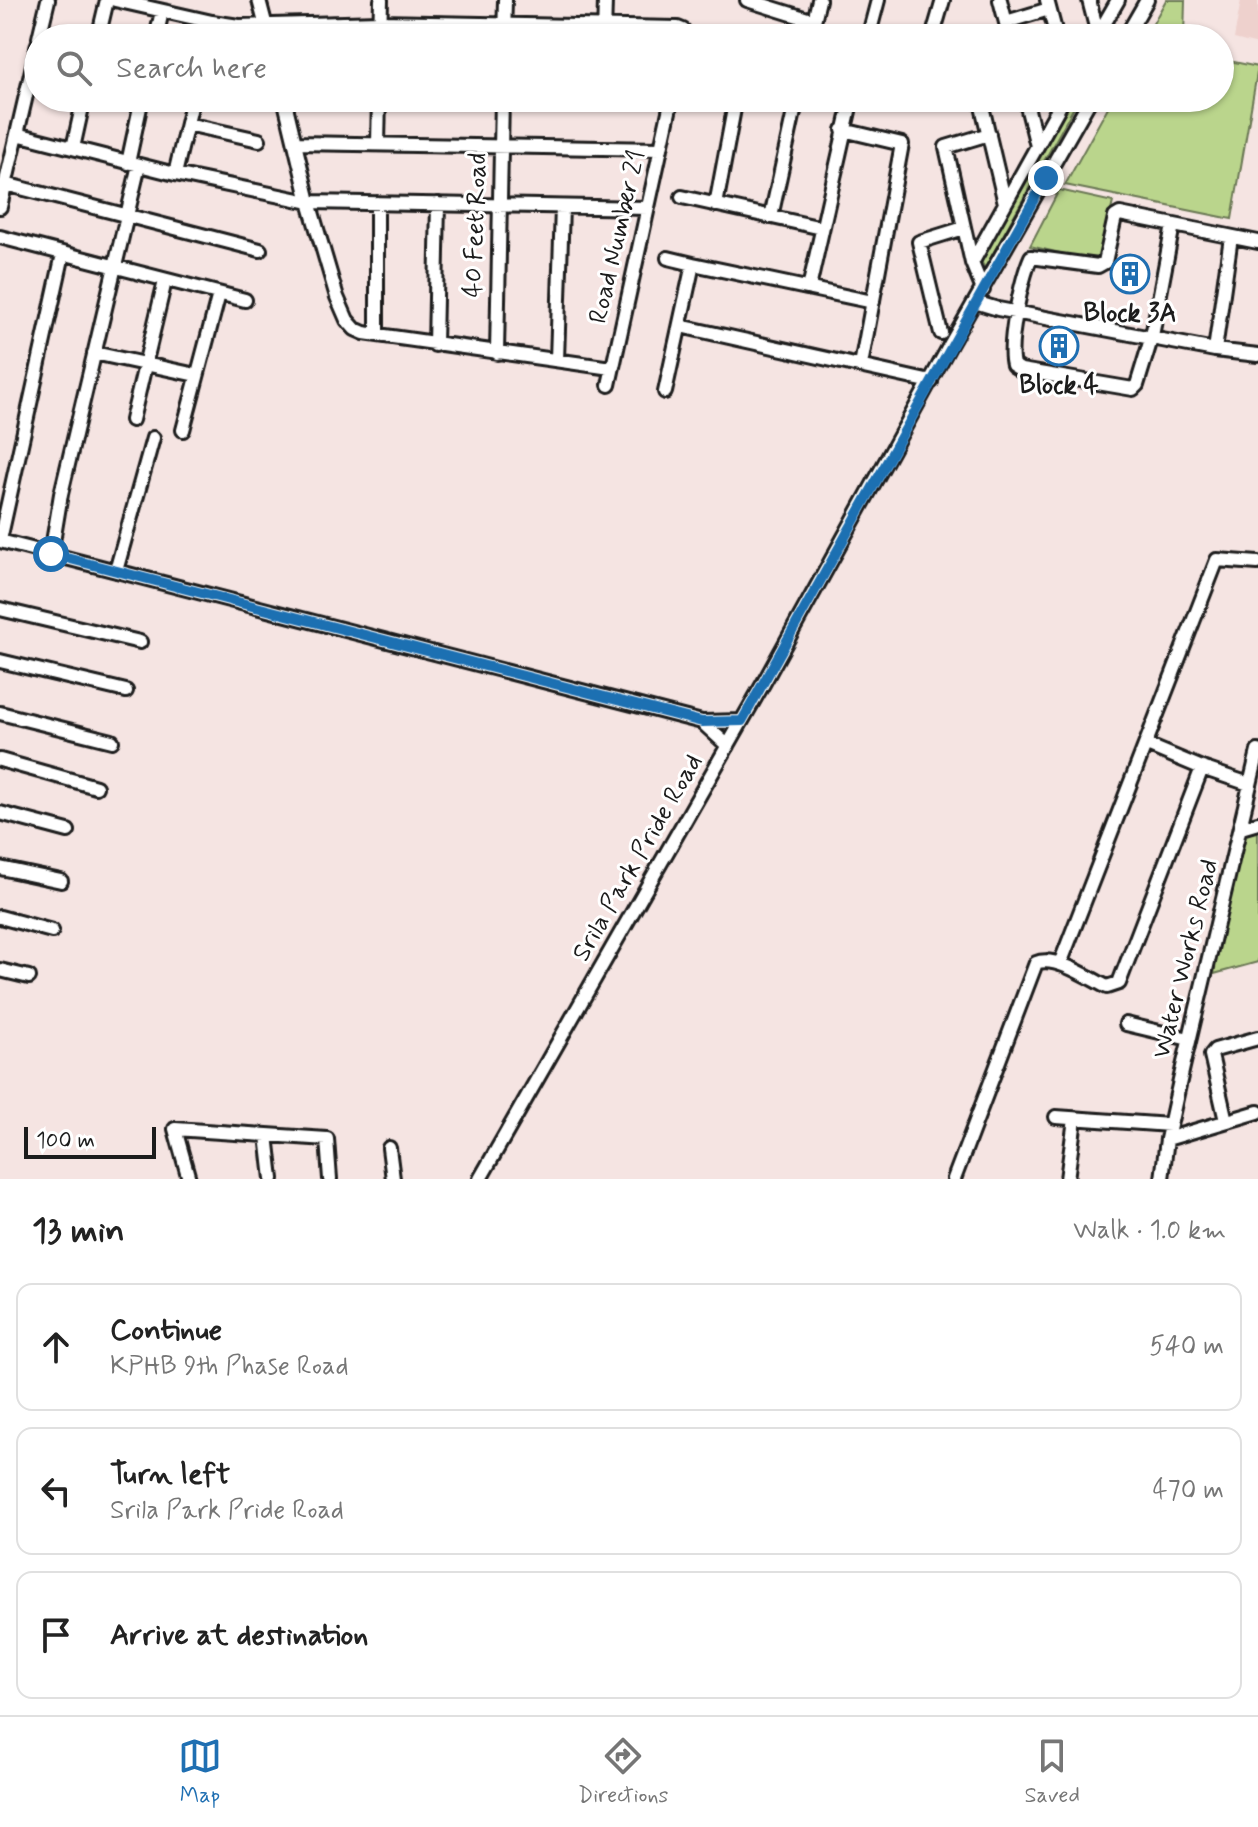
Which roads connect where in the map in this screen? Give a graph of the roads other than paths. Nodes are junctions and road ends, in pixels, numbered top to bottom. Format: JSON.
{"nodes":[{"id":1,"x":48,"y":0,"type":"edge"},
{"id":2,"x":107,"y":0,"type":"edge"},
{"id":3,"x":115,"y":0,"type":"edge"},
{"id":4,"x":259,"y":0,"type":"edge"},
{"id":5,"x":381,"y":0,"type":"edge"},
{"id":6,"x":505,"y":0,"type":"edge"},
{"id":7,"x":605,"y":0,"type":"edge"},
{"id":8,"x":747,"y":0,"type":"edge"},
{"id":9,"x":819,"y":0,"type":"edge"},
{"id":10,"x":878,"y":0,"type":"edge"},
{"id":11,"x":943,"y":0,"type":"edge"},
{"id":12,"x":1000,"y":0,"type":"edge"},
{"id":13,"x":1089,"y":0,"type":"edge"},
{"id":14,"x":1118,"y":0,"type":"edge"},
{"id":15,"x":1143,"y":3,"type":"edge"},
{"id":16,"x":1048,"y":4,"type":"edge"},
{"id":17,"x":162,"y":11,"type":"junction"},
{"id":18,"x":814,"y":21,"type":"junction"},
{"id":19,"x":212,"y":22,"type":"joint"},
{"id":20,"x":380,"y":22,"type":"junction"},
{"id":21,"x":1006,"y":22,"type":"joint"},
{"id":22,"x":42,"y":24,"type":"edge"},
{"id":23,"x":101,"y":24,"type":"edge"},
{"id":24,"x":159,"y":24,"type":"edge"},
{"id":25,"x":226,"y":24,"type":"edge"},
{"id":26,"x":266,"y":24,"type":"joint"},
{"id":27,"x":504,"y":24,"type":"joint"},
{"id":28,"x":604,"y":24,"type":"edge"},
{"id":29,"x":813,"y":24,"type":"edge"},
{"id":30,"x":872,"y":24,"type":"edge"},
{"id":31,"x":936,"y":24,"type":"edge"},
{"id":32,"x":1053,"y":24,"type":"edge"},
{"id":33,"x":1094,"y":24,"type":"edge"},
{"id":34,"x":1104,"y":24,"type":"edge"},
{"id":35,"x":1132,"y":24,"type":"edge"},
{"id":36,"x":24,"y":104,"type":"edge"},
{"id":37,"x":81,"y":112,"type":"edge"},
{"id":38,"x":140,"y":112,"type":"edge"},
{"id":39,"x":190,"y":112,"type":"edge"},
{"id":40,"x":288,"y":112,"type":"edge"},
{"id":41,"x":379,"y":112,"type":"edge"},
{"id":42,"x":502,"y":112,"type":"edge"},
{"id":43,"x":669,"y":112,"type":"edge"},
{"id":44,"x":733,"y":112,"type":"edge"},
{"id":45,"x":794,"y":112,"type":"edge"},
{"id":46,"x":848,"y":112,"type":"edge"},
{"id":47,"x":984,"y":112,"type":"edge"},
{"id":48,"x":1028,"y":112,"type":"edge"},
{"id":49,"x":1056,"y":112,"type":"edge"},
{"id":50,"x":1083,"y":112,"type":"edge"},
{"id":51,"x":187,"y":124,"type":"junction"},
{"id":52,"x":843,"y":130,"type":"junction"},
{"id":53,"x":17,"y":134,"type":"junction"},
{"id":54,"x":989,"y":134,"type":"junction"},
{"id":55,"x":259,"y":140,"type":"dead end"},
{"id":56,"x":296,"y":143,"type":"junction"},
{"id":57,"x":378,"y":144,"type":"junction"},
{"id":58,"x":501,"y":145,"type":"junction"},
{"id":59,"x":1037,"y":146,"type":"junction"},
{"id":60,"x":73,"y":148,"type":"junction"},
{"id":61,"x":661,"y":149,"type":"junction"},
{"id":62,"x":133,"y":164,"type":"junction"},
{"id":63,"x":175,"y":174,"type":"junction"},
{"id":64,"x":3,"y":188,"type":"edge"},
{"id":65,"x":682,"y":197,"type":"dead end"},
{"id":66,"x":309,"y":202,"type":"junction"},
{"id":67,"x":377,"y":203,"type":"junction"},
{"id":68,"x":1005,"y":203,"type":"junction"},
{"id":69,"x":438,"y":204,"type":"junction"},
{"id":70,"x":499,"y":205,"type":"junction"},
{"id":71,"x":716,"y":205,"type":"junction"},
{"id":72,"x":0,"y":207,"type":"edge"},
{"id":73,"x":562,"y":207,"type":"junction"},
{"id":74,"x":648,"y":208,"type":"junction"},
{"id":75,"x":126,"y":216,"type":"junction"},
{"id":76,"x":771,"y":217,"type":"junction"},
{"id":77,"x":1173,"y":225,"type":"junction"},
{"id":78,"x":822,"y":228,"type":"junction"},
{"id":79,"x":964,"y":228,"type":"junction"},
{"id":80,"x":0,"y":237,"type":"edge"},
{"id":81,"x":1231,"y":237,"type":"junction"},
{"id":82,"x":1258,"y":242,"type":"edge"},
{"id":83,"x":260,"y":250,"type":"dead end"},
{"id":84,"x":63,"y":254,"type":"junction"},
{"id":85,"x":668,"y":258,"type":"dead end"},
{"id":86,"x":972,"y":263,"type":"junction"},
{"id":87,"x":693,"y":264,"type":"junction"},
{"id":88,"x":114,"y":267,"type":"junction"},
{"id":89,"x":165,"y":281,"type":"junction"},
{"id":90,"x":809,"y":288,"type":"junction"},
{"id":91,"x":983,"y":290,"type":"junction"},
{"id":92,"x":219,"y":294,"type":"junction"},
{"id":93,"x":245,"y":300,"type":"dead end"},
{"id":94,"x":873,"y":302,"type":"junction"},
{"id":95,"x":975,"y":302,"type":"junction"},
{"id":96,"x":1017,"y":311,"type":"junction"},
{"id":97,"x":680,"y":326,"type":"junction"},
{"id":98,"x":941,"y":333,"type":"dead end"},
{"id":99,"x":377,"y":335,"type":"junction"},
{"id":100,"x":1152,"y":336,"type":"junction"},
{"id":101,"x":1258,"y":340,"type":"edge"},
{"id":102,"x":435,"y":345,"type":"junction"},
{"id":103,"x":1215,"y":350,"type":"junction"},
{"id":104,"x":94,"y":353,"type":"junction"},
{"id":105,"x":497,"y":353,"type":"junction"},
{"id":106,"x":1257,"y":354,"type":"edge"},
{"id":107,"x":557,"y":360,"type":"junction"},
{"id":108,"x":145,"y":364,"type":"junction"},
{"id":109,"x":861,"y":365,"type":"junction"},
{"id":110,"x":611,"y":368,"type":"junction"},
{"id":111,"x":196,"y":375,"type":"junction"},
{"id":112,"x":931,"y":382,"type":"junction"},
{"id":113,"x":609,"y":385,"type":"dead end"},
{"id":114,"x":665,"y":392,"type":"dead end"},
{"id":115,"x":132,"y":420,"type":"dead end"},
{"id":116,"x":183,"y":430,"type":"dead end"},
{"id":117,"x":153,"y":438,"type":"dead end"},
{"id":118,"x":0,"y":541,"type":"edge"},
{"id":119,"x":51,"y":554,"type":"junction"},
{"id":120,"x":1258,"y":563,"type":"edge"},
{"id":121,"x":116,"y":571,"type":"junction"},
{"id":122,"x":0,"y":609,"type":"edge"},
{"id":123,"x":140,"y":642,"type":"dead end"},
{"id":124,"x":0,"y":661,"type":"edge"},
{"id":125,"x":126,"y":691,"type":"dead end"},
{"id":126,"x":0,"y":713,"type":"edge"},
{"id":127,"x":742,"y":721,"type":"junction"},
{"id":128,"x":702,"y":722,"type":"junction"},
{"id":129,"x":112,"y":741,"type":"dead end"},
{"id":130,"x":1147,"y":745,"type":"junction"},
{"id":131,"x":728,"y":746,"type":"junction"},
{"id":132,"x":1258,"y":751,"type":"edge"},
{"id":133,"x":0,"y":760,"type":"edge"},
{"id":134,"x":1202,"y":768,"type":"junction"},
{"id":135,"x":1249,"y":784,"type":"junction"},
{"id":136,"x":96,"y":787,"type":"dead end"},
{"id":137,"x":0,"y":813,"type":"edge"},
{"id":138,"x":1258,"y":823,"type":"edge"},
{"id":139,"x":1241,"y":828,"type":"junction"},
{"id":140,"x":68,"y":831,"type":"dead end"},
{"id":141,"x":0,"y":868,"type":"edge"},
{"id":142,"x":61,"y":881,"type":"dead end"},
{"id":143,"x":0,"y":917,"type":"edge"},
{"id":144,"x":52,"y":931,"type":"dead end"},
{"id":145,"x":1060,"y":964,"type":"junction"},
{"id":146,"x":0,"y":970,"type":"edge"},
{"id":147,"x":29,"y":977,"type":"dead end"},
{"id":148,"x":1126,"y":1024,"type":"dead end"},
{"id":149,"x":1258,"y":1038,"type":"edge"},
{"id":150,"x":1189,"y":1039,"type":"junction"},
{"id":151,"x":1258,"y":1112,"type":"edge"},
{"id":152,"x":1056,"y":1117,"type":"dead end"},
{"id":153,"x":1075,"y":1119,"type":"junction"},
{"id":154,"x":1226,"y":1121,"type":"junction"},
{"id":155,"x":1168,"y":1132,"type":"junction"},
{"id":156,"x":267,"y":1135,"type":"junction"},
{"id":157,"x":389,"y":1148,"type":"dead end"},
{"id":158,"x":189,"y":1179,"type":"edge"},
{"id":159,"x":272,"y":1179,"type":"edge"},
{"id":160,"x":330,"y":1179,"type":"edge"},
{"id":161,"x":393,"y":1179,"type":"edge"},
{"id":162,"x":480,"y":1179,"type":"edge"},
{"id":163,"x":954,"y":1179,"type":"edge"},
{"id":164,"x":1067,"y":1179,"type":"edge"},
{"id":165,"x":1162,"y":1179,"type":"edge"}],
"edges":[{"from":1,"to":22,"type":"street"},
{"from":2,"to":23,"type":"street"},
{"from":3,"to":17,"type":"street"},
{"from":4,"to":26,"type":"street"},
{"from":5,"to":20,"type":"street"},
{"from":6,"to":27,"type":"street"},
{"from":7,"to":28,"type":"street"},
{"from":8,"to":18,"type":"street"},
{"from":9,"to":18,"type":"street"},
{"from":10,"to":30,"type":"street"},
{"from":11,"to":31,"type":"street"},
{"from":12,"to":21,"type":"street"},
{"from":13,"to":33,"type":"street"},
{"from":14,"to":34,"type":"street"},
{"from":15,"to":35,"type":"street"},
{"from":16,"to":21,"type":"street"},
{"from":16,"to":32,"type":"street"},
{"from":17,"to":19,"type":"street"},
{"from":17,"to":24,"type":"street"},
{"from":18,"to":29,"type":"street"},
{"from":19,"to":25,"type":"street"},
{"from":20,"to":26,"type":"street"},
{"from":20,"to":27,"type":"street"},
{"from":36,"to":53,"type":"street"},
{"from":37,"to":60,"type":"street"},
{"from":38,"to":62,"type":"street"},
{"from":39,"to":51,"type":"street"},
{"from":40,"to":56,"type":"street"},
{"from":41,"to":57,"type":"street"},
{"from":42,"to":58,"type":"street","name":"40 Feet Road"},
{"from":43,"to":61,"type":"street","name":"Road Number 21"},
{"from":44,"to":71,"type":"street"},
{"from":45,"to":76,"type":"street"},
{"from":46,"to":52,"type":"street"},
{"from":47,"to":54,"type":"street"},
{"from":48,"to":59,"type":"street"},
{"from":49,"to":59,"type":"street"},
{"from":50,"to":91,"type":"street","name":"Srila Park Pride Road"},
{"from":51,"to":55,"type":"street"},
{"from":51,"to":63,"type":"street"},
{"from":52,"to":78,"type":"street"},
{"from":52,"to":94,"type":"street"},
{"from":53,"to":60,"type":"street"},
{"from":53,"to":64,"type":"street"},
{"from":54,"to":68,"type":"street"},
{"from":54,"to":79,"type":"street"},
{"from":56,"to":57,"type":"street"},
{"from":56,"to":66,"type":"street"},
{"from":57,"to":58,"type":"street"},
{"from":58,"to":61,"type":"street"},
{"from":58,"to":70,"type":"street","name":"40 Feet Road"},
{"from":59,"to":68,"type":"street"},
{"from":60,"to":62,"type":"street"},
{"from":61,"to":74,"type":"street","name":"Road Number 21"},
{"from":62,"to":63,"type":"street"},
{"from":62,"to":75,"type":"street"},
{"from":63,"to":66,"type":"street"},
{"from":64,"to":72,"type":"street"},
{"from":64,"to":75,"type":"street"},
{"from":65,"to":71,"type":"street"},
{"from":66,"to":67,"type":"street"},
{"from":66,"to":99,"type":"street"},
{"from":67,"to":69,"type":"street"},
{"from":67,"to":99,"type":"street"},
{"from":68,"to":86,"type":"street"},
{"from":69,"to":70,"type":"street"},
{"from":69,"to":102,"type":"street"},
{"from":70,"to":73,"type":"street"},
{"from":70,"to":105,"type":"street","name":"40 Feet Road"},
{"from":71,"to":76,"type":"street"},
{"from":73,"to":74,"type":"street"},
{"from":73,"to":107,"type":"street"},
{"from":74,"to":110,"type":"street","name":"Road Number 21"},
{"from":75,"to":83,"type":"street"},
{"from":75,"to":88,"type":"street"},
{"from":76,"to":78,"type":"street"},
{"from":77,"to":81,"type":"street"},
{"from":77,"to":96,"type":"street"},
{"from":77,"to":100,"type":"street"},
{"from":78,"to":90,"type":"street"},
{"from":79,"to":86,"type":"street"},
{"from":79,"to":98,"type":"street"},
{"from":80,"to":84,"type":"street"},
{"from":81,"to":82,"type":"street"},
{"from":81,"to":103,"type":"street"},
{"from":84,"to":88,"type":"street"},
{"from":84,"to":118,"type":"street"},
{"from":85,"to":87,"type":"street"},
{"from":86,"to":91,"type":"street"},
{"from":87,"to":90,"type":"street"},
{"from":87,"to":97,"type":"street"},
{"from":88,"to":89,"type":"street"},
{"from":88,"to":104,"type":"street"},
{"from":89,"to":92,"type":"street"},
{"from":89,"to":108,"type":"street"},
{"from":90,"to":94,"type":"street"},
{"from":91,"to":95,"type":"street","name":"Srila Park Pride Road"},
{"from":92,"to":93,"type":"street"},
{"from":92,"to":111,"type":"street"},
{"from":94,"to":109,"type":"street"},
{"from":95,"to":96,"type":"street"},
{"from":95,"to":112,"type":"street","name":"Srila Park Pride Road"},
{"from":96,"to":100,"type":"street"},
{"from":96,"to":100,"type":"street"},
{"from":97,"to":109,"type":"street"},
{"from":97,"to":114,"type":"street"},
{"from":99,"to":102,"type":"street"},
{"from":100,"to":103,"type":"street"},
{"from":101,"to":106,"type":"street"},
{"from":102,"to":105,"type":"street"},
{"from":103,"to":106,"type":"street"},
{"from":104,"to":108,"type":"street"},
{"from":104,"to":119,"type":"street"},
{"from":105,"to":107,"type":"street"},
{"from":107,"to":110,"type":"street"},
{"from":108,"to":111,"type":"street"},
{"from":108,"to":115,"type":"street"},
{"from":109,"to":112,"type":"street"},
{"from":110,"to":113,"type":"street","name":"Road Number 21"},
{"from":111,"to":116,"type":"street"},
{"from":112,"to":127,"type":"street","name":"Srila Park Pride Road"},
{"from":117,"to":121,"type":"street"},
{"from":118,"to":119,"type":"street"},
{"from":119,"to":121,"type":"street"},
{"from":120,"to":130,"type":"street"},
{"from":121,"to":128,"type":"street"},
{"from":122,"to":123,"type":"street"},
{"from":124,"to":125,"type":"street"},
{"from":126,"to":129,"type":"street"},
{"from":127,"to":128,"type":"street"},
{"from":127,"to":131,"type":"street","name":"Srila Park Pride Road"},
{"from":128,"to":131,"type":"street"},
{"from":130,"to":134,"type":"street"},
{"from":130,"to":145,"type":"street"},
{"from":131,"to":162,"type":"street","name":"Srila Park Pride Road"},
{"from":132,"to":135,"type":"street","name":"Water Works Road"},
{"from":133,"to":136,"type":"street"},
{"from":134,"to":135,"type":"street"},
{"from":134,"to":145,"type":"street"},
{"from":135,"to":139,"type":"street","name":"Water Works Road"},
{"from":137,"to":140,"type":"street"},
{"from":138,"to":139,"type":"street"},
{"from":139,"to":150,"type":"street","name":"Water Works Road"},
{"from":141,"to":142,"type":"street"},
{"from":143,"to":144,"type":"street"},
{"from":145,"to":163,"type":"street"},
{"from":146,"to":147,"type":"street"},
{"from":148,"to":150,"type":"street"},
{"from":149,"to":154,"type":"street"},
{"from":150,"to":155,"type":"street","name":"Water Works Road"},
{"from":151,"to":154,"type":"street"},
{"from":152,"to":153,"type":"street"},
{"from":153,"to":155,"type":"street"},
{"from":153,"to":164,"type":"street"},
{"from":154,"to":155,"type":"street"},
{"from":155,"to":165,"type":"street","name":"Water Works Road"},
{"from":156,"to":158,"type":"street"},
{"from":156,"to":159,"type":"street"},
{"from":156,"to":160,"type":"street"},
{"from":157,"to":161,"type":"street"}]}
